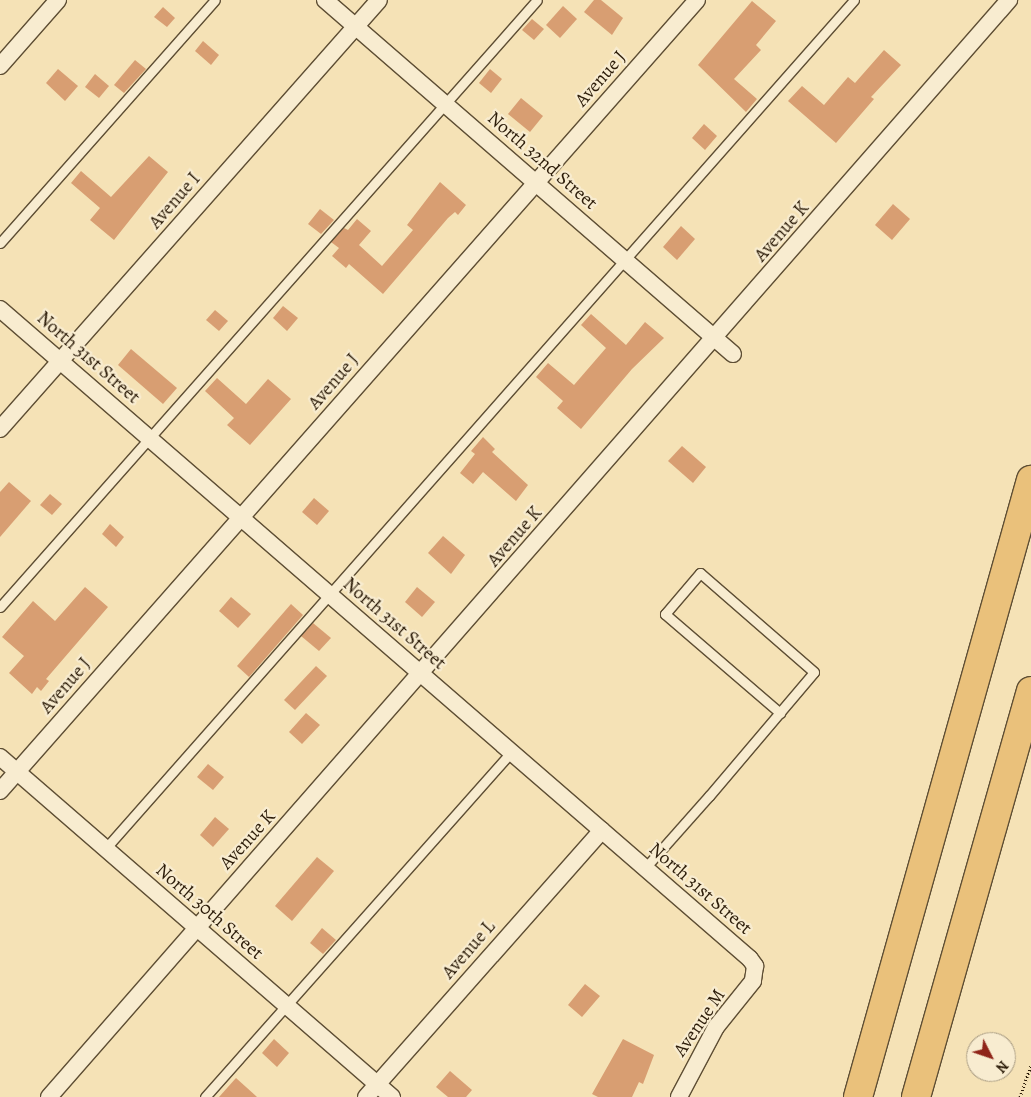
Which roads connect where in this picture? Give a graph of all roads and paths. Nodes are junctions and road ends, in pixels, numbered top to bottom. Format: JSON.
{"nodes":[{"id":1,"x":58,"y":0,"type":"edge"},
{"id":2,"x":215,"y":0,"type":"edge"},
{"id":3,"x":325,"y":0,"type":"edge"},
{"id":4,"x":379,"y":0,"type":"edge"},
{"id":5,"x":537,"y":0,"type":"edge"},
{"id":6,"x":697,"y":0,"type":"edge"},
{"id":7,"x":854,"y":0,"type":"edge"},
{"id":8,"x":1009,"y":0,"type":"edge"},
{"id":9,"x":356,"y":27,"type":"junction"},
{"id":10,"x":0,"y":66,"type":"edge"},
{"id":11,"x":445,"y":104,"type":"junction"},
{"id":12,"x":537,"y":183,"type":"junction"},
{"id":13,"x":0,"y":243,"type":"edge"},
{"id":14,"x":625,"y":259,"type":"junction"},
{"id":15,"x":0,"y":309,"type":"edge"},
{"id":16,"x":716,"y":338,"type":"junction"},
{"id":17,"x":733,"y":354,"type":"dead end"},
{"id":18,"x":60,"y":361,"type":"junction"},
{"id":19,"x":0,"y":429,"type":"edge"},
{"id":20,"x":149,"y":438,"type":"junction"},
{"id":21,"x":1031,"y":480,"type":"edge"},
{"id":22,"x":241,"y":518,"type":"junction"},
{"id":23,"x":330,"y":595,"type":"junction"},
{"id":24,"x":0,"y":607,"type":"edge"},
{"id":25,"x":422,"y":674,"type":"junction"},
{"id":26,"x":1031,"y":691,"type":"edge"},
{"id":27,"x":780,"y":713,"type":"junction"},
{"id":28,"x":511,"y":752,"type":"junction"},
{"id":29,"x":0,"y":757,"type":"edge"},
{"id":30,"x":17,"y":772,"type":"junction"},
{"id":31,"x":0,"y":791,"type":"edge"},
{"id":32,"x":602,"y":830,"type":"junction"},
{"id":33,"x":105,"y":849,"type":"junction"},
{"id":34,"x":645,"y":868,"type":"junction"},
{"id":35,"x":197,"y":928,"type":"junction"},
{"id":36,"x":756,"y":972,"type":"joint"},
{"id":37,"x":286,"y":1006,"type":"junction"},
{"id":38,"x":1031,"y":1065,"type":"edge"},
{"id":39,"x":377,"y":1084,"type":"junction"},
{"id":40,"x":48,"y":1097,"type":"edge"},
{"id":41,"x":205,"y":1097,"type":"edge"},
{"id":42,"x":366,"y":1097,"type":"edge"},
{"id":43,"x":392,"y":1097,"type":"edge"},
{"id":44,"x":679,"y":1097,"type":"edge"},
{"id":45,"x":858,"y":1097,"type":"edge"},
{"id":46,"x":916,"y":1097,"type":"edge"},
{"id":47,"x":1020,"y":1097,"type":"edge"}],
"edges":[{"from":1,"to":10,"type":"street"},
{"from":2,"to":13,"type":"lane"},
{"from":3,"to":9,"type":"street","name":"North 32nd Street"},
{"from":4,"to":9,"type":"street","name":"Avenue I"},
{"from":5,"to":11,"type":"lane"},
{"from":6,"to":12,"type":"street","name":"Avenue J"},
{"from":7,"to":14,"type":"lane"},
{"from":8,"to":16,"type":"street","name":"Avenue K"},
{"from":9,"to":11,"type":"street","name":"North 32nd Street"},
{"from":9,"to":18,"type":"street","name":"Avenue I"},
{"from":11,"to":12,"type":"street","name":"North 32nd Street"},
{"from":11,"to":20,"type":"lane"},
{"from":12,"to":14,"type":"street","name":"North 32nd Street"},
{"from":12,"to":22,"type":"street","name":"Avenue J"},
{"from":14,"to":16,"type":"street","name":"North 32nd Street"},
{"from":14,"to":23,"type":"lane"},
{"from":15,"to":18,"type":"street","name":"North 31st Street"},
{"from":16,"to":17,"type":"street","name":"North 32nd Street"},
{"from":16,"to":25,"type":"street","name":"Avenue K"},
{"from":18,"to":19,"type":"street","name":"Avenue I"},
{"from":18,"to":20,"type":"street","name":"North 31st Street"},
{"from":20,"to":22,"type":"street","name":"North 31st Street"},
{"from":20,"to":24,"type":"lane"},
{"from":21,"to":45,"type":"highway"},
{"from":22,"to":23,"type":"street","name":"North 31st Street"},
{"from":22,"to":30,"type":"street","name":"Avenue J"},
{"from":23,"to":25,"type":"street","name":"North 31st Street"},
{"from":23,"to":33,"type":"lane"},
{"from":25,"to":28,"type":"street","name":"North 31st Street"},
{"from":25,"to":35,"type":"street","name":"Avenue K"},
{"from":26,"to":46,"type":"highway"},
{"from":27,"to":27,"type":"lane"},
{"from":27,"to":34,"type":"lane"},
{"from":28,"to":32,"type":"street","name":"North 31st Street"},
{"from":28,"to":37,"type":"lane"},
{"from":29,"to":30,"type":"street","name":"North 30th Street"},
{"from":30,"to":31,"type":"street","name":"Avenue J"},
{"from":30,"to":33,"type":"street","name":"North 30th Street"},
{"from":32,"to":34,"type":"street","name":"North 31st Street"},
{"from":32,"to":39,"type":"street","name":"Avenue L"},
{"from":33,"to":35,"type":"street","name":"North 30th Street"},
{"from":34,"to":36,"type":"street","name":"North 31st Street"},
{"from":35,"to":37,"type":"street","name":"North 30th Street"},
{"from":35,"to":40,"type":"street","name":"Avenue K"},
{"from":36,"to":44,"type":"street","name":"Avenue M"},
{"from":37,"to":39,"type":"street","name":"North 30th Street"},
{"from":37,"to":41,"type":"lane"},
{"from":38,"to":47,"type":"path"},
{"from":39,"to":42,"type":"street","name":"Avenue L"},
{"from":39,"to":43,"type":"street","name":"North 30th Street"}]}
